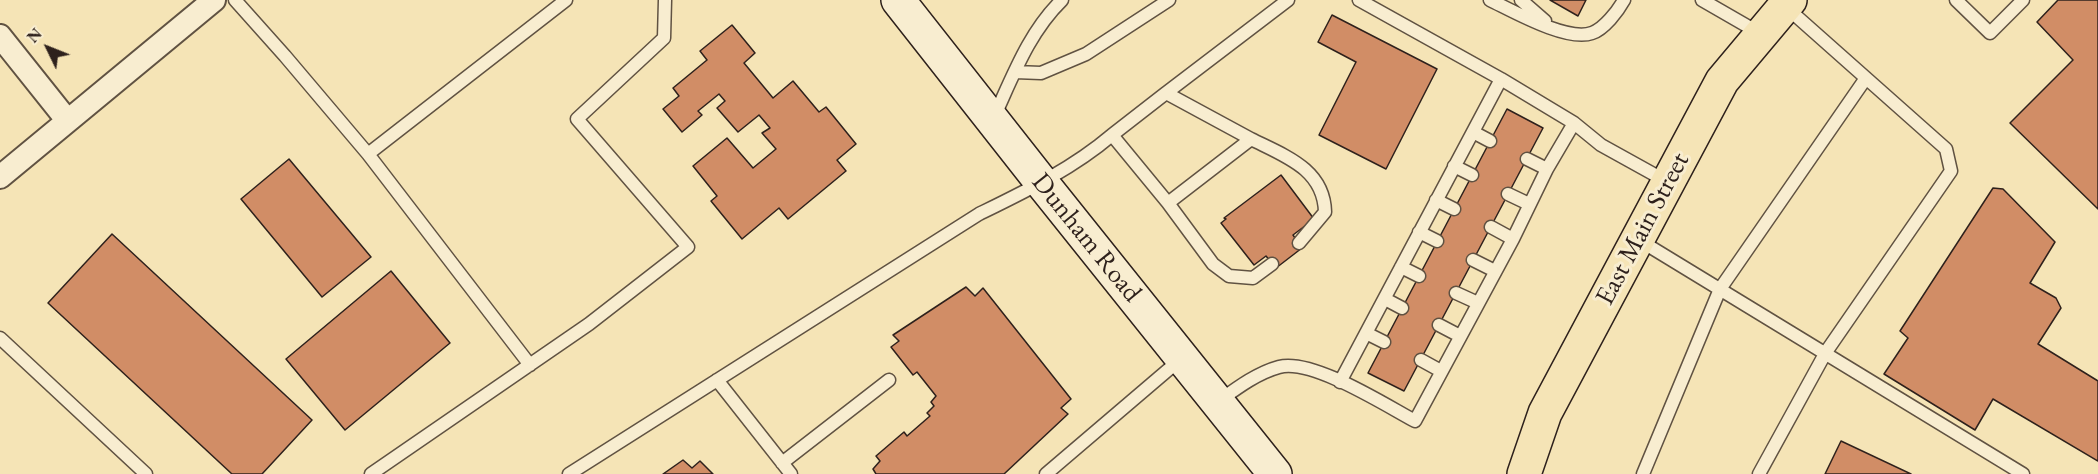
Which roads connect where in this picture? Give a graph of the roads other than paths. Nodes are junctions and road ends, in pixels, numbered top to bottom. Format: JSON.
{"nodes":[{"id":1,"x":213,"y":0,"type":"edge"},
{"id":2,"x":235,"y":0,"type":"edge"},
{"id":3,"x":567,"y":0,"type":"edge"},
{"id":4,"x":665,"y":0,"type":"edge"},
{"id":5,"x":898,"y":0,"type":"edge"},
{"id":6,"x":1062,"y":0,"type":"edge"},
{"id":7,"x":1169,"y":0,"type":"edge"},
{"id":8,"x":1288,"y":0,"type":"edge"},
{"id":9,"x":1359,"y":0,"type":"edge"},
{"id":10,"x":1490,"y":0,"type":"edge"},
{"id":11,"x":1521,"y":0,"type":"edge"},
{"id":12,"x":1624,"y":0,"type":"edge"},
{"id":13,"x":1702,"y":0,"type":"edge"},
{"id":14,"x":1956,"y":0,"type":"edge"},
{"id":15,"x":2023,"y":0,"type":"edge"},
{"id":16,"x":1787,"y":3,"type":"edge"},
{"id":17,"x":1557,"y":31,"type":"junction"},
{"id":18,"x":1762,"y":34,"type":"junction"},
{"id":19,"x":0,"y":36,"type":"edge"},
{"id":20,"x":1015,"y":72,"type":"junction"},
{"id":21,"x":1866,"y":78,"type":"junction"},
{"id":22,"x":1501,"y":79,"type":"junction"},
{"id":23,"x":1166,"y":93,"type":"junction"},
{"id":24,"x":67,"y":120,"type":"junction"},
{"id":25,"x":993,"y":120,"type":"junction"},
{"id":26,"x":1574,"y":123,"type":"junction"},
{"id":27,"x":1473,"y":132,"type":"junction"},
{"id":28,"x":1112,"y":135,"type":"junction"},
{"id":29,"x":1251,"y":139,"type":"junction"},
{"id":30,"x":1490,"y":141,"type":"dead end"},
{"id":31,"x":368,"y":154,"type":"junction"},
{"id":32,"x":1527,"y":159,"type":"dead end"},
{"id":33,"x":1454,"y":166,"type":"junction"},
{"id":34,"x":1547,"y":169,"type":"junction"},
{"id":35,"x":1472,"y":175,"type":"dead end"},
{"id":36,"x":0,"y":177,"type":"edge"},
{"id":37,"x":1667,"y":181,"type":"junction"},
{"id":38,"x":1042,"y":183,"type":"junction"},
{"id":39,"x":1508,"y":194,"type":"dead end"},
{"id":40,"x":1436,"y":200,"type":"junction"},
{"id":41,"x":1168,"y":203,"type":"junction"},
{"id":42,"x":1529,"y":204,"type":"junction"},
{"id":43,"x":1454,"y":209,"type":"dead end"},
{"id":44,"x":1491,"y":227,"type":"dead end"},
{"id":45,"x":1419,"y":232,"type":"junction"},
{"id":46,"x":1513,"y":238,"type":"junction"},
{"id":47,"x":1638,"y":240,"type":"junction"},
{"id":48,"x":1437,"y":241,"type":"dead end"},
{"id":49,"x":1299,"y":243,"type":"dead end"},
{"id":50,"x":1473,"y":260,"type":"dead end"},
{"id":51,"x":1272,"y":264,"type":"dead end"},
{"id":52,"x":1401,"y":267,"type":"junction"},
{"id":53,"x":1495,"y":271,"type":"junction"},
{"id":54,"x":1419,"y":276,"type":"dead end"},
{"id":55,"x":1720,"y":289,"type":"junction"},
{"id":56,"x":1456,"y":293,"type":"dead end"},
{"id":57,"x":1385,"y":299,"type":"junction"},
{"id":58,"x":1478,"y":303,"type":"junction"},
{"id":59,"x":1402,"y":308,"type":"dead end"},
{"id":60,"x":1439,"y":325,"type":"dead end"},
{"id":61,"x":1366,"y":333,"type":"junction"},
{"id":62,"x":1460,"y":336,"type":"junction"},
{"id":63,"x":0,"y":338,"type":"edge"},
{"id":64,"x":1384,"y":342,"type":"dead end"},
{"id":65,"x":1826,"y":352,"type":"junction"},
{"id":66,"x":1183,"y":358,"type":"junction"},
{"id":67,"x":1421,"y":360,"type":"dead end"},
{"id":68,"x":530,"y":365,"type":"junction"},
{"id":69,"x":1442,"y":371,"type":"junction"},
{"id":70,"x":717,"y":380,"type":"junction"},
{"id":71,"x":889,"y":380,"type":"dead end"},
{"id":72,"x":1340,"y":382,"type":"junction"},
{"id":73,"x":1218,"y":402,"type":"junction"},
{"id":74,"x":782,"y":463,"type":"junction"},
{"id":75,"x":146,"y":474,"type":"edge"},
{"id":76,"x":371,"y":474,"type":"edge"},
{"id":77,"x":568,"y":474,"type":"edge"},
{"id":78,"x":791,"y":474,"type":"edge"},
{"id":79,"x":1046,"y":474,"type":"edge"},
{"id":80,"x":1275,"y":474,"type":"edge"},
{"id":81,"x":1524,"y":474,"type":"edge"},
{"id":82,"x":1643,"y":474,"type":"edge"},
{"id":83,"x":1759,"y":474,"type":"edge"},
{"id":84,"x":2023,"y":474,"type":"edge"}],
"edges":[{"from":1,"to":24,"type":"street"},
{"from":2,"to":31,"type":"lane"},
{"from":3,"to":31,"type":"lane"},
{"from":4,"to":68,"type":"lane"},
{"from":5,"to":25,"type":"street","name":"Dunham Road"},
{"from":6,"to":20,"type":"lane"},
{"from":7,"to":20,"type":"lane"},
{"from":8,"to":23,"type":"lane"},
{"from":9,"to":22,"type":"lane"},
{"from":10,"to":17,"type":"lane"},
{"from":11,"to":17,"type":"lane"},
{"from":12,"to":17,"type":"lane"},
{"from":13,"to":18,"type":"lane"},
{"from":14,"to":15,"type":"lane"},
{"from":16,"to":18,"type":"main road","name":"East Main Street"},
{"from":16,"to":21,"type":"lane"},
{"from":18,"to":37,"type":"main road","name":"East Main Street"},
{"from":19,"to":24,"type":"street"},
{"from":20,"to":25,"type":"lane"},
{"from":21,"to":55,"type":"lane"},
{"from":21,"to":65,"type":"lane"},
{"from":22,"to":26,"type":"lane"},
{"from":22,"to":27,"type":"lane"},
{"from":23,"to":28,"type":"lane"},
{"from":23,"to":29,"type":"lane"},
{"from":24,"to":36,"type":"street"},
{"from":25,"to":38,"type":"street","name":"Dunham Road"},
{"from":26,"to":34,"type":"lane"},
{"from":26,"to":37,"type":"lane"},
{"from":27,"to":30,"type":"lane"},
{"from":27,"to":33,"type":"lane"},
{"from":28,"to":38,"type":"lane"},
{"from":28,"to":41,"type":"lane"},
{"from":29,"to":41,"type":"lane"},
{"from":29,"to":49,"type":"lane"},
{"from":31,"to":68,"type":"lane"},
{"from":32,"to":34,"type":"lane"},
{"from":33,"to":35,"type":"lane"},
{"from":33,"to":40,"type":"lane"},
{"from":34,"to":42,"type":"lane"},
{"from":37,"to":47,"type":"main road","name":"East Main Street"},
{"from":38,"to":66,"type":"street","name":"Dunham Road"},
{"from":38,"to":70,"type":"lane"},
{"from":39,"to":42,"type":"lane"},
{"from":40,"to":43,"type":"lane"},
{"from":40,"to":45,"type":"lane"},
{"from":41,"to":51,"type":"lane"},
{"from":42,"to":46,"type":"lane"},
{"from":44,"to":46,"type":"lane"},
{"from":45,"to":48,"type":"lane"},
{"from":45,"to":52,"type":"lane"},
{"from":46,"to":53,"type":"lane"},
{"from":47,"to":55,"type":"lane"},
{"from":47,"to":81,"type":"main road","name":"East Main Street"},
{"from":50,"to":53,"type":"lane"},
{"from":52,"to":54,"type":"lane"},
{"from":52,"to":57,"type":"lane"},
{"from":53,"to":58,"type":"lane"},
{"from":55,"to":65,"type":"lane"},
{"from":55,"to":82,"type":"lane"},
{"from":56,"to":58,"type":"lane"},
{"from":57,"to":59,"type":"lane"},
{"from":57,"to":61,"type":"lane"},
{"from":58,"to":62,"type":"lane"},
{"from":60,"to":62,"type":"lane"},
{"from":61,"to":64,"type":"lane"},
{"from":61,"to":72,"type":"lane"},
{"from":62,"to":69,"type":"lane"},
{"from":63,"to":75,"type":"lane"},
{"from":65,"to":83,"type":"lane"},
{"from":65,"to":84,"type":"lane"},
{"from":66,"to":73,"type":"street","name":"Dunham Road"},
{"from":66,"to":79,"type":"lane"},
{"from":67,"to":69,"type":"lane"},
{"from":68,"to":76,"type":"lane"},
{"from":69,"to":72,"type":"lane"},
{"from":70,"to":74,"type":"lane"},
{"from":70,"to":77,"type":"lane"},
{"from":71,"to":74,"type":"lane"},
{"from":72,"to":73,"type":"lane"},
{"from":73,"to":80,"type":"street","name":"Dunham Road"},
{"from":74,"to":78,"type":"lane"}]}
